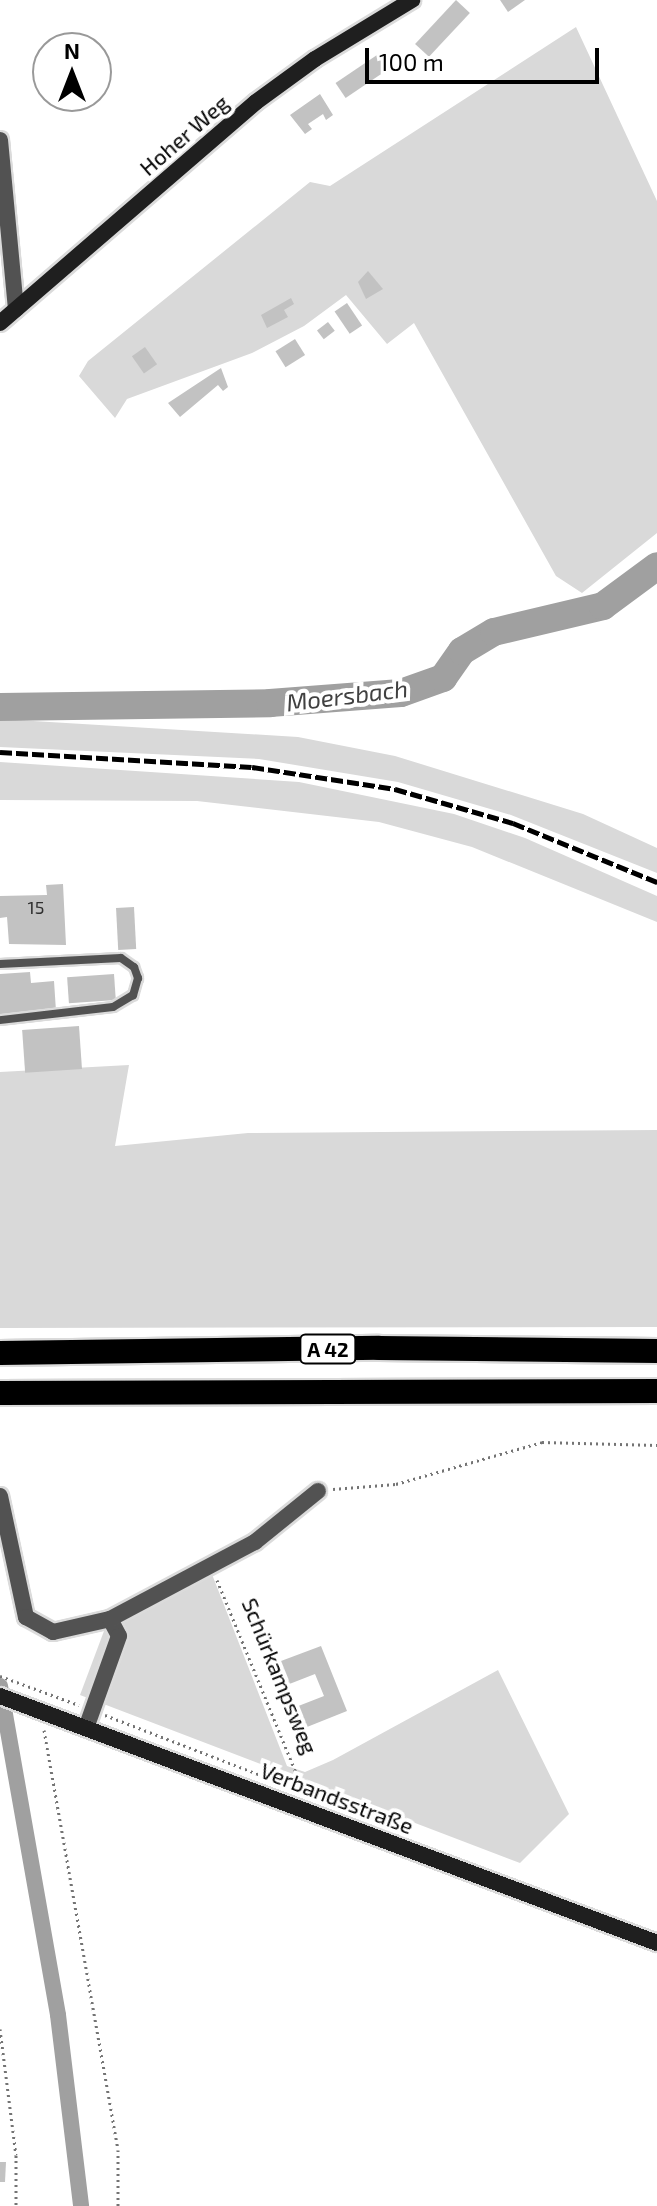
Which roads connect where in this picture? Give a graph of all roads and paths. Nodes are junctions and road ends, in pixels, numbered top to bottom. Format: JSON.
{"nodes":[{"id":1,"x":412,"y":0,"type":"edge"},
{"id":2,"x":0,"y":140,"type":"edge"},
{"id":3,"x":16,"y":309,"type":"junction"},
{"id":4,"x":0,"y":323,"type":"edge"},
{"id":5,"x":0,"y":964,"type":"edge"},
{"id":6,"x":0,"y":1020,"type":"edge"},
{"id":7,"x":657,"y":1351,"type":"edge"},
{"id":8,"x":0,"y":1353,"type":"edge"},
{"id":9,"x":657,"y":1391,"type":"edge"},
{"id":10,"x":0,"y":1393,"type":"edge"},
{"id":11,"x":657,"y":1445,"type":"edge"},
{"id":12,"x":318,"y":1491,"type":"joint"},
{"id":13,"x":0,"y":1496,"type":"edge"},
{"id":14,"x":211,"y":1566,"type":"junction"},
{"id":15,"x":110,"y":1619,"type":"junction"},
{"id":16,"x":0,"y":1676,"type":"edge"},
{"id":17,"x":27,"y":1686,"type":"dead end"},
{"id":18,"x":0,"y":1696,"type":"edge"},
{"id":19,"x":86,"y":1728,"type":"junction"},
{"id":20,"x":53,"y":1730,"type":"dead end"},
{"id":21,"x":294,"y":1805,"type":"junction"},
{"id":22,"x":657,"y":1943,"type":"edge"},
{"id":23,"x":0,"y":2029,"type":"edge"},
{"id":24,"x":2,"y":2048,"type":"edge"},
{"id":25,"x":16,"y":2206,"type":"edge"},
{"id":26,"x":118,"y":2206,"type":"edge"}],
"edges":[{"from":1,"to":3,"type":"main road","name":"Hoher Weg"},
{"from":2,"to":3,"type":"street"},
{"from":3,"to":4,"type":"main road","name":"Hoher Weg"},
{"from":5,"to":6,"type":"lane"},
{"from":7,"to":8,"type":"highway","number":"A 42"},
{"from":9,"to":10,"type":"highway","number":"A 42"},
{"from":11,"to":12,"type":"path"},
{"from":12,"to":14,"type":"street"},
{"from":13,"to":15,"type":"street"},
{"from":14,"to":15,"type":"street"},
{"from":14,"to":21,"type":"path","name":"Schürkampsweg"},
{"from":15,"to":19,"type":"street"},
{"from":16,"to":17,"type":"path"},
{"from":18,"to":19,"type":"main road","name":"Verbandsstraße"},
{"from":19,"to":21,"type":"main road","name":"Verbandsstraße"},
{"from":20,"to":26,"type":"path"},
{"from":21,"to":22,"type":"main road","name":"Verbandsstraße"},
{"from":23,"to":24,"type":"path"},
{"from":24,"to":25,"type":"path"}]}
